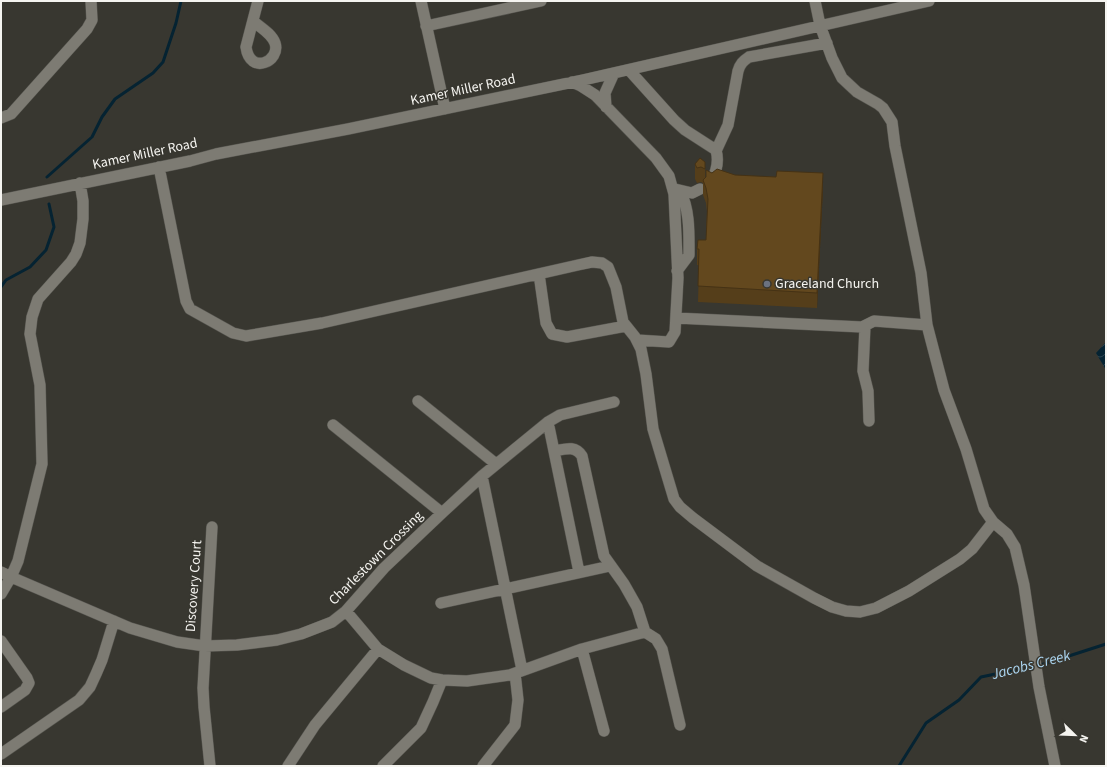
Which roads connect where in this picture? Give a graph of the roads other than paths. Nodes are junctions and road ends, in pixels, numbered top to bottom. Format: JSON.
{"nodes":[{"id":1,"x":91,"y":1,"type":"edge"},
{"id":2,"x":258,"y":1,"type":"edge"},
{"id":3,"x":421,"y":1,"type":"edge"},
{"id":4,"x":541,"y":1,"type":"edge"},
{"id":5,"x":815,"y":1,"type":"edge"},
{"id":6,"x":929,"y":1,"type":"edge"},
{"id":7,"x":253,"y":21,"type":"dead end"},
{"id":8,"x":820,"y":25,"type":"junction"},
{"id":9,"x":426,"y":26,"type":"junction"},
{"id":10,"x":827,"y":43,"type":"junction"},
{"id":11,"x":629,"y":70,"type":"junction"},
{"id":12,"x":614,"y":73,"type":"junction"},
{"id":13,"x":572,"y":82,"type":"junction"},
{"id":14,"x":606,"y":107,"type":"junction"},
{"id":15,"x":445,"y":110,"type":"junction"},
{"id":16,"x":1,"y":118,"type":"edge"},
{"id":17,"x":716,"y":151,"type":"junction"},
{"id":18,"x":160,"y":167,"type":"junction"},
{"id":19,"x":711,"y":181,"type":"edge"},
{"id":20,"x":80,"y":184,"type":"junction"},
{"id":21,"x":676,"y":190,"type":"junction"},
{"id":22,"x":700,"y":190,"type":"dead end"},
{"id":23,"x":1,"y":200,"type":"edge"},
{"id":24,"x":539,"y":274,"type":"junction"},
{"id":25,"x":676,"y":318,"type":"junction"},
{"id":26,"x":927,"y":325,"type":"junction"},
{"id":27,"x":865,"y":326,"type":"junction"},
{"id":28,"x":627,"y":328,"type":"junction"},
{"id":29,"x":636,"y":340,"type":"junction"},
{"id":30,"x":418,"y":401,"type":"dead end"},
{"id":31,"x":614,"y":402,"type":"dead end"},
{"id":32,"x":869,"y":421,"type":"dead end"},
{"id":33,"x":548,"y":422,"type":"junction"},
{"id":34,"x":333,"y":425,"type":"dead end"},
{"id":35,"x":554,"y":451,"type":"junction"},
{"id":36,"x":496,"y":464,"type":"junction"},
{"id":37,"x":482,"y":476,"type":"junction"},
{"id":38,"x":442,"y":513,"type":"junction"},
{"id":39,"x":993,"y":522,"type":"junction"},
{"id":40,"x":212,"y":527,"type":"dead end"},
{"id":41,"x":610,"y":566,"type":"junction"},
{"id":42,"x":579,"y":572,"type":"junction"},
{"id":43,"x":6,"y":574,"type":"edge"},
{"id":44,"x":506,"y":589,"type":"junction"},
{"id":45,"x":1,"y":594,"type":"edge"},
{"id":46,"x":441,"y":603,"type":"dead end"},
{"id":47,"x":346,"y":611,"type":"junction"},
{"id":48,"x":114,"y":621,"type":"junction"},
{"id":49,"x":646,"y":632,"type":"junction"},
{"id":50,"x":1,"y":641,"type":"edge"},
{"id":51,"x":205,"y":646,"type":"junction"},
{"id":52,"x":582,"y":649,"type":"junction"},
{"id":53,"x":378,"y":650,"type":"junction"},
{"id":54,"x":518,"y":672,"type":"junction"},
{"id":55,"x":442,"y":680,"type":"junction"},
{"id":56,"x":1,"y":707,"type":"edge"},
{"id":57,"x":680,"y":725,"type":"dead end"},
{"id":58,"x":604,"y":731,"type":"dead end"},
{"id":59,"x":1,"y":754,"type":"edge"},
{"id":60,"x":210,"y":766,"type":"edge"},
{"id":61,"x":288,"y":766,"type":"edge"},
{"id":62,"x":383,"y":766,"type":"edge"},
{"id":63,"x":483,"y":766,"type":"edge"},
{"id":64,"x":1056,"y":766,"type":"edge"}],
"edges":[{"from":1,"to":16,"type":"street"},
{"from":2,"to":7,"type":"street"},
{"from":3,"to":9,"type":"street"},
{"from":4,"to":9,"type":"street"},
{"from":5,"to":8,"type":"street"},
{"from":6,"to":8,"type":"street","name":"Kamer Miller Road"},
{"from":8,"to":10,"type":"street"},
{"from":8,"to":11,"type":"street","name":"Kamer Miller Road"},
{"from":9,"to":15,"type":"street"},
{"from":10,"to":17,"type":"street"},
{"from":10,"to":26,"type":"street"},
{"from":11,"to":12,"type":"street","name":"Kamer Miller Road"},
{"from":11,"to":17,"type":"street"},
{"from":12,"to":13,"type":"street","name":"Kamer Miller Road"},
{"from":12,"to":14,"type":"street"},
{"from":13,"to":14,"type":"street"},
{"from":13,"to":15,"type":"street","name":"Kamer Miller Road"},
{"from":14,"to":21,"type":"street"},
{"from":15,"to":18,"type":"street","name":"Kamer Miller Road"},
{"from":17,"to":19,"type":"street"},
{"from":18,"to":20,"type":"street","name":"Kamer Miller Road"},
{"from":18,"to":24,"type":"street"},
{"from":20,"to":23,"type":"street","name":"Kamer Miller Road"},
{"from":20,"to":43,"type":"street"},
{"from":21,"to":22,"type":"street"},
{"from":21,"to":25,"type":"street"},
{"from":24,"to":28,"type":"street"},
{"from":24,"to":28,"type":"street"},
{"from":25,"to":27,"type":"street"},
{"from":25,"to":29,"type":"street"},
{"from":26,"to":27,"type":"street"},
{"from":26,"to":39,"type":"street"},
{"from":27,"to":32,"type":"street"},
{"from":28,"to":29,"type":"street"},
{"from":29,"to":39,"type":"street"},
{"from":30,"to":36,"type":"street"},
{"from":31,"to":33,"type":"street","name":"Charlestown Crossing"},
{"from":33,"to":35,"type":"street"},
{"from":33,"to":36,"type":"street","name":"Charlestown Crossing"},
{"from":34,"to":38,"type":"street"},
{"from":35,"to":41,"type":"street"},
{"from":35,"to":42,"type":"street"},
{"from":36,"to":37,"type":"street","name":"Charlestown Crossing"},
{"from":37,"to":38,"type":"street","name":"Charlestown Crossing"},
{"from":37,"to":44,"type":"street"},
{"from":38,"to":47,"type":"street","name":"Charlestown Crossing"},
{"from":39,"to":64,"type":"street"},
{"from":40,"to":51,"type":"street","name":"Discovery Court"},
{"from":41,"to":42,"type":"street"},
{"from":41,"to":49,"type":"street"},
{"from":42,"to":44,"type":"street"},
{"from":43,"to":45,"type":"street"},
{"from":43,"to":48,"type":"street","name":"Charlestown Crossing"},
{"from":44,"to":46,"type":"street"},
{"from":44,"to":54,"type":"street"},
{"from":47,"to":51,"type":"street","name":"Charlestown Crossing"},
{"from":47,"to":53,"type":"street"},
{"from":48,"to":51,"type":"street","name":"Charlestown Crossing"},
{"from":48,"to":59,"type":"street"},
{"from":49,"to":52,"type":"street"},
{"from":49,"to":57,"type":"street"},
{"from":50,"to":56,"type":"street"},
{"from":51,"to":60,"type":"street","name":"Discovery Court"},
{"from":52,"to":54,"type":"street"},
{"from":52,"to":58,"type":"street"},
{"from":53,"to":55,"type":"street"},
{"from":53,"to":61,"type":"street"},
{"from":54,"to":55,"type":"street"},
{"from":54,"to":63,"type":"street"},
{"from":55,"to":62,"type":"street"}]}
